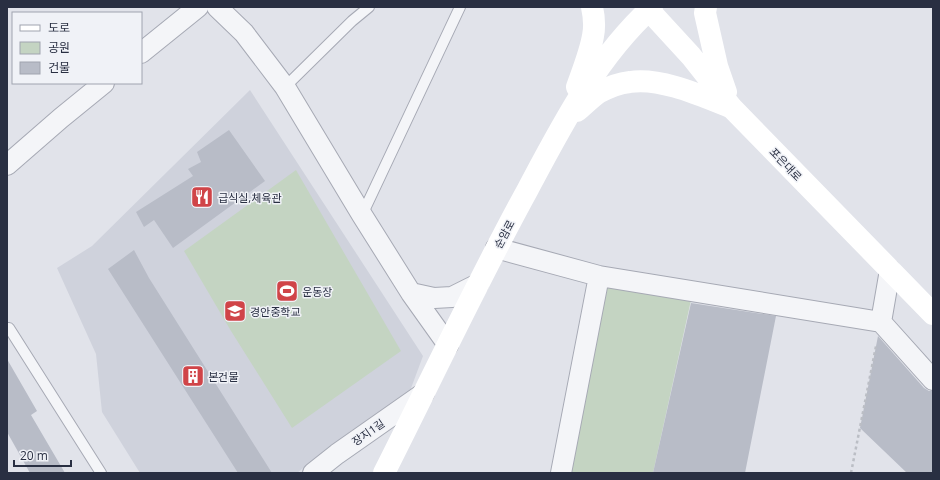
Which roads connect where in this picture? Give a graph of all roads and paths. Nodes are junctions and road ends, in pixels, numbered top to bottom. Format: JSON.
{"nodes":[{"id":1,"x":198,"y":7,"type":"edge"},
{"id":2,"x":217,"y":7,"type":"edge"},
{"id":3,"x":369,"y":7,"type":"edge"},
{"id":4,"x":460,"y":7,"type":"edge"},
{"id":5,"x":592,"y":7,"type":"edge"},
{"id":6,"x":706,"y":7,"type":"edge"},
{"id":7,"x":649,"y":8,"type":"edge"},
{"id":8,"x":142,"y":52,"type":"edge"},
{"id":9,"x":103,"y":84,"type":"edge"},
{"id":10,"x":285,"y":87,"type":"junction"},
{"id":11,"x":732,"y":108,"type":"junction"},
{"id":12,"x":564,"y":122,"type":"junction"},
{"id":13,"x":7,"y":165,"type":"edge"},
{"id":14,"x":362,"y":215,"type":"junction"},
{"id":15,"x":496,"y":248,"type":"junction"},
{"id":16,"x":890,"y":270,"type":"junction"},
{"id":17,"x":599,"y":276,"type":"junction"},
{"id":18,"x":478,"y":284,"type":"junction"},
{"id":19,"x":411,"y":293,"type":"junction"},
{"id":20,"x":933,"y":314,"type":"edge"},
{"id":21,"x":881,"y":322,"type":"junction"},
{"id":22,"x":7,"y":328,"type":"edge"},
{"id":23,"x":448,"y":345,"type":"junction"},
{"id":24,"x":933,"y":380,"type":"edge"},
{"id":25,"x":424,"y":393,"type":"junction"},
{"id":26,"x":100,"y":473,"type":"edge"},
{"id":27,"x":313,"y":473,"type":"edge"},
{"id":28,"x":384,"y":473,"type":"edge"},
{"id":29,"x":561,"y":473,"type":"edge"},
{"id":30,"x":851,"y":473,"type":"edge"}],
"edges":[{"from":1,"to":8,"type":"street"},
{"from":2,"to":10,"type":"street"},
{"from":3,"to":10,"type":"lane"},
{"from":4,"to":14,"type":"lane"},
{"from":5,"to":12,"type":"street"},
{"from":6,"to":11,"type":"street"},
{"from":7,"to":11,"type":"street","name":"포은대로"},
{"from":7,"to":12,"type":"street","name":"순암로"},
{"from":9,"to":13,"type":"street"},
{"from":10,"to":14,"type":"street"},
{"from":11,"to":12,"type":"street"},
{"from":11,"to":16,"type":"street","name":"포은대로"},
{"from":12,"to":15,"type":"street","name":"순암로"},
{"from":14,"to":19,"type":"street"},
{"from":15,"to":17,"type":"street"},
{"from":15,"to":18,"type":"street","name":"순암로"},
{"from":16,"to":20,"type":"street","name":"포은대로"},
{"from":16,"to":21,"type":"street"},
{"from":17,"to":21,"type":"street"},
{"from":17,"to":29,"type":"street"},
{"from":18,"to":19,"type":"street"},
{"from":18,"to":23,"type":"street","name":"순암로"},
{"from":19,"to":23,"type":"street"},
{"from":21,"to":24,"type":"street"},
{"from":21,"to":30,"type":"path"},
{"from":22,"to":26,"type":"lane"},
{"from":23,"to":25,"type":"street","name":"순암로"},
{"from":25,"to":27,"type":"street","name":"장지1길"},
{"from":25,"to":28,"type":"street","name":"순암로"}]}
